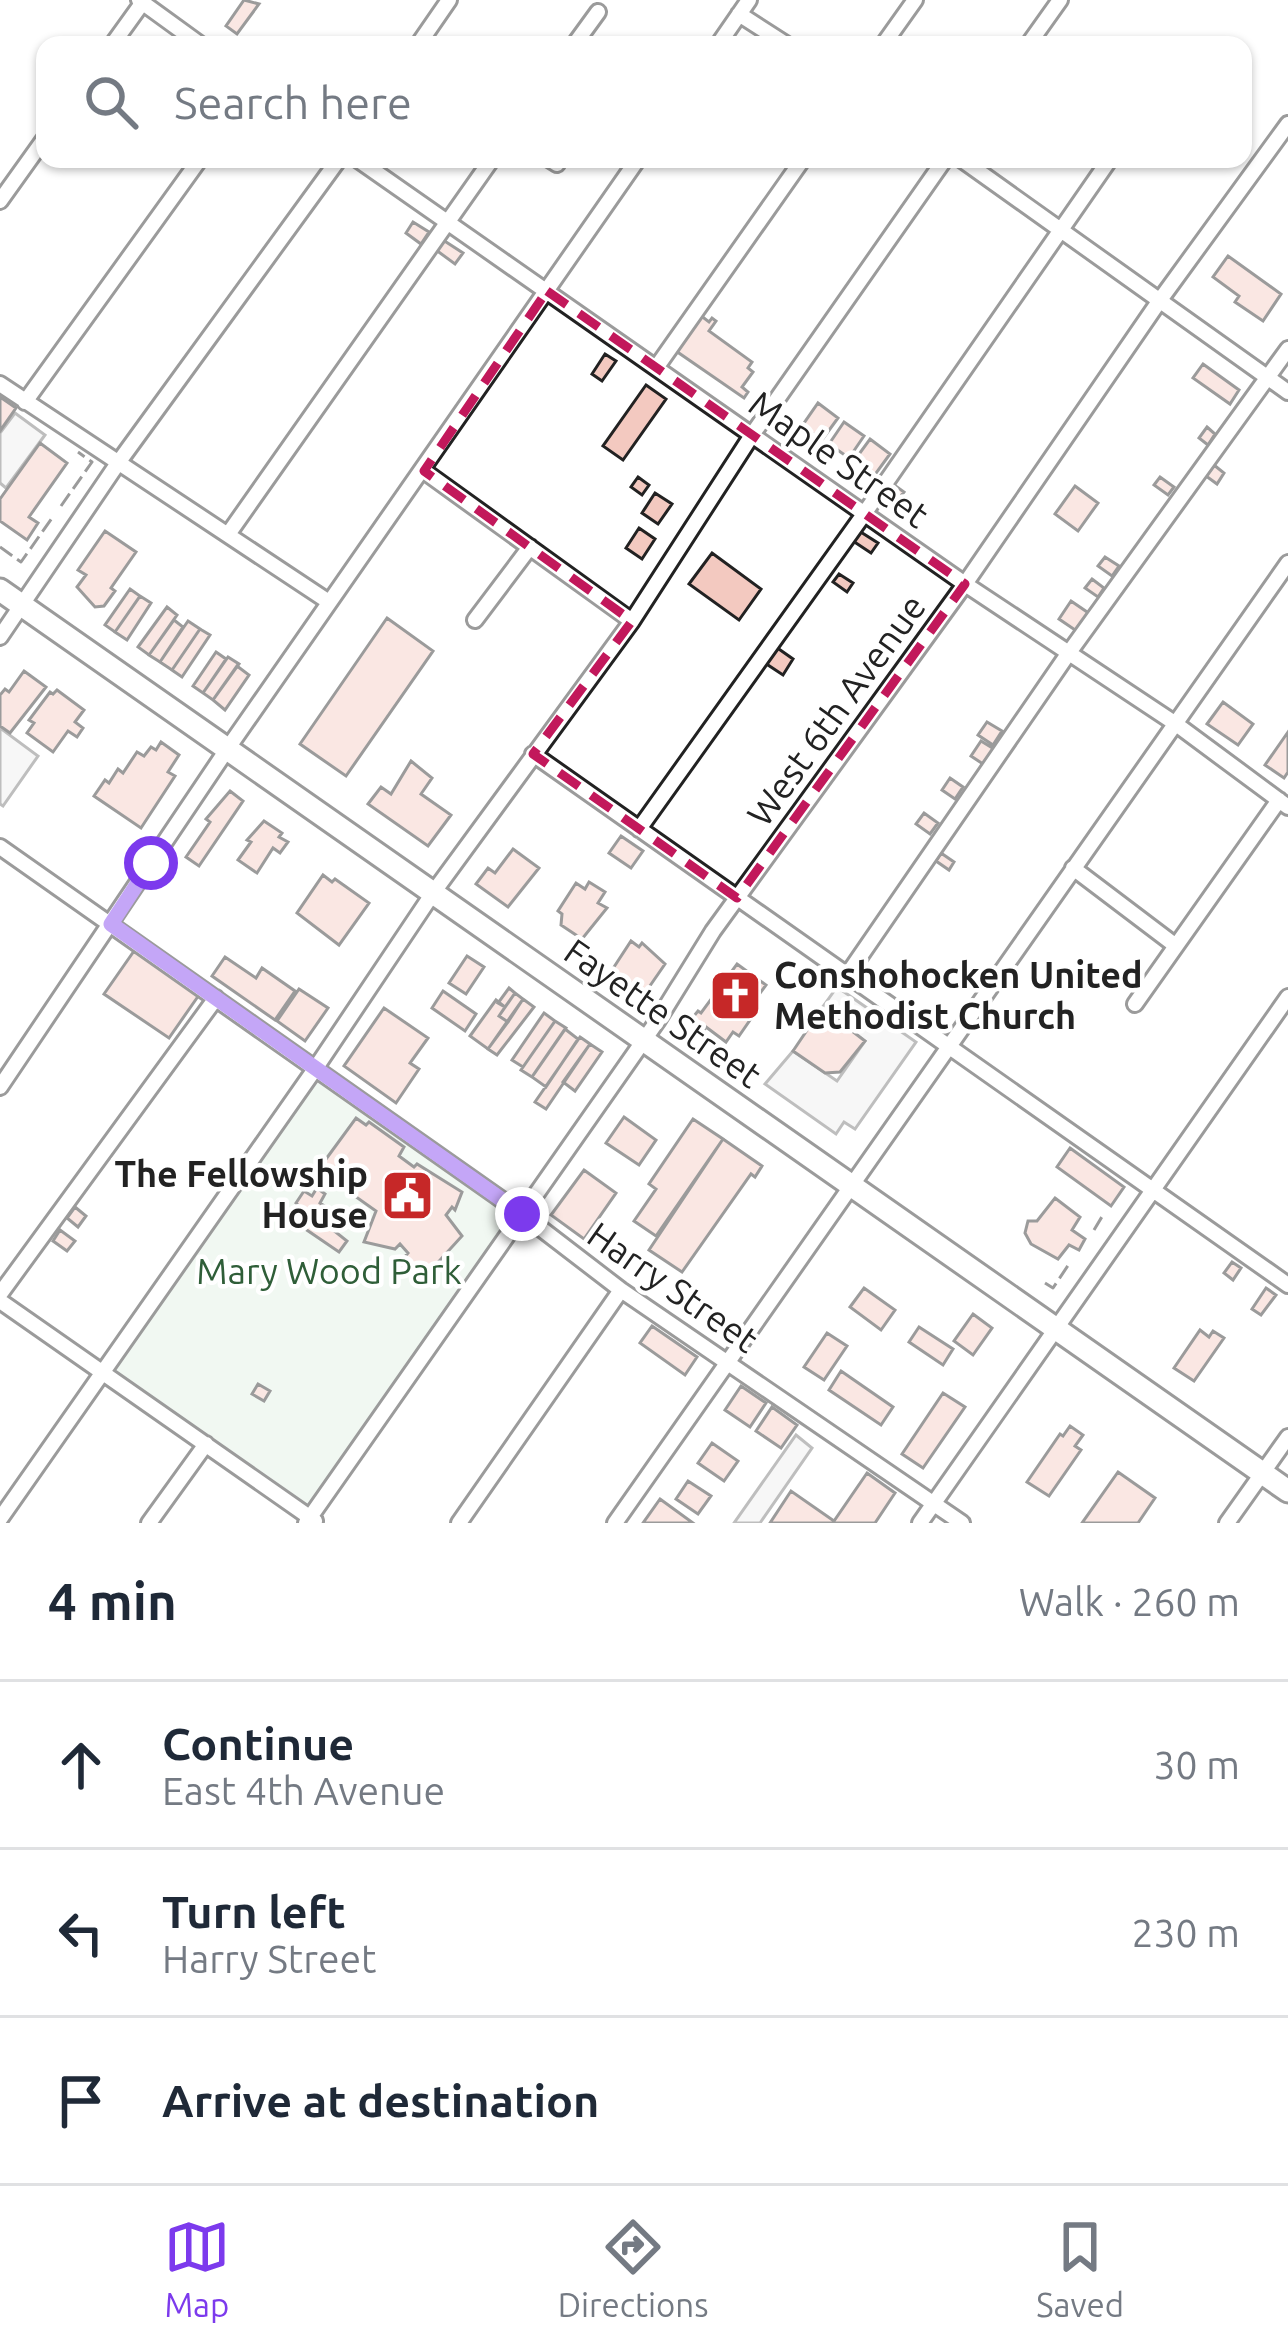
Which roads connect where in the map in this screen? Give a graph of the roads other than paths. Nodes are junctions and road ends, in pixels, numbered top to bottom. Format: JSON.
{"nodes":[{"id":1,"x":449,"y":0,"type":"edge"},
{"id":2,"x":914,"y":0,"type":"edge"},
{"id":3,"x":1060,"y":0,"type":"edge"},
{"id":4,"x":141,"y":1,"type":"edge"},
{"id":5,"x":744,"y":7,"type":"edge"},
{"id":6,"x":598,"y":11,"type":"dead end"},
{"id":7,"x":118,"y":36,"type":"edge"},
{"id":8,"x":189,"y":36,"type":"edge"},
{"id":9,"x":424,"y":36,"type":"edge"},
{"id":10,"x":580,"y":36,"type":"edge"},
{"id":11,"x":724,"y":36,"type":"edge"},
{"id":12,"x":778,"y":36,"type":"edge"},
{"id":13,"x":889,"y":36,"type":"edge"},
{"id":14,"x":1034,"y":36,"type":"edge"},
{"id":15,"x":1288,"y":124,"type":"edge"},
{"id":16,"x":36,"y":151,"type":"edge"},
{"id":17,"x":194,"y":168,"type":"edge"},
{"id":18,"x":332,"y":168,"type":"edge"},
{"id":19,"x":370,"y":168,"type":"edge"},
{"id":20,"x":485,"y":168,"type":"edge"},
{"id":21,"x":632,"y":168,"type":"edge"},
{"id":22,"x":797,"y":168,"type":"edge"},
{"id":23,"x":939,"y":168,"type":"edge"},
{"id":24,"x":974,"y":168,"type":"edge"},
{"id":25,"x":1105,"y":168,"type":"edge"},
{"id":26,"x":0,"y":201,"type":"edge"},
{"id":27,"x":446,"y":221,"type":"junction"},
{"id":28,"x":1062,"y":230,"type":"junction"},
{"id":29,"x":547,"y":291,"type":"junction"},
{"id":30,"x":1160,"y":300,"type":"junction"},
{"id":31,"x":1288,"y":349,"type":"edge"},
{"id":32,"x":656,"y":368,"type":"junction"},
{"id":33,"x":1268,"y":378,"type":"junction"},
{"id":34,"x":0,"y":383,"type":"edge"},
{"id":35,"x":1288,"y":392,"type":"edge"},
{"id":36,"x":25,"y":402,"type":"junction"},
{"id":37,"x":752,"y":435,"type":"junction"},
{"id":38,"x":118,"y":463,"type":"junction"},
{"id":39,"x":424,"y":471,"type":"junction"},
{"id":40,"x":864,"y":514,"type":"junction"},
{"id":41,"x":229,"y":533,"type":"junction"},
{"id":42,"x":530,"y":547,"type":"junction"},
{"id":43,"x":1288,"y":563,"type":"edge"},
{"id":44,"x":965,"y":584,"type":"junction"},
{"id":45,"x":0,"y":590,"type":"edge"},
{"id":46,"x":329,"y":602,"type":"junction"},
{"id":47,"x":22,"y":605,"type":"junction"},
{"id":48,"x":475,"y":620,"type":"dead end"},
{"id":49,"x":632,"y":621,"type":"junction"},
{"id":50,"x":0,"y":637,"type":"edge"},
{"id":51,"x":1068,"y":654,"type":"junction"},
{"id":52,"x":1175,"y":724,"type":"junction"},
{"id":53,"x":227,"y":748,"type":"junction"},
{"id":54,"x":533,"y":754,"type":"junction"},
{"id":55,"x":1283,"y":804,"type":"edge"},
{"id":56,"x":639,"y":829,"type":"junction"},
{"id":57,"x":1,"y":851,"type":"edge"},
{"id":58,"x":1073,"y":868,"type":"junction"},
{"id":59,"x":433,"y":893,"type":"junction"},
{"id":60,"x":736,"y":898,"type":"junction"},
{"id":61,"x":111,"y":924,"type":"junction"},
{"id":62,"x":1176,"y":946,"type":"junction"},
{"id":63,"x":848,"y":974,"type":"junction"},
{"id":64,"x":1288,"y":997,"type":"edge"},
{"id":65,"x":216,"y":998,"type":"junction"},
{"id":66,"x":1135,"y":1004,"type":"dead end"},
{"id":67,"x":644,"y":1040,"type":"junction"},
{"id":68,"x":949,"y":1043,"type":"junction"},
{"id":69,"x":315,"y":1069,"type":"junction"},
{"id":70,"x":0,"y":1087,"type":"edge"},
{"id":71,"x":851,"y":1187,"type":"junction"},
{"id":72,"x":1155,"y":1188,"type":"junction"},
{"id":73,"x":522,"y":1214,"type":"junction"},
{"id":74,"x":1288,"y":1285,"type":"edge"},
{"id":75,"x":621,"y":1290,"type":"junction"},
{"id":76,"x":0,"y":1297,"type":"edge"},
{"id":77,"x":1056,"y":1329,"type":"junction"},
{"id":78,"x":728,"y":1363,"type":"junction"},
{"id":79,"x":104,"y":1372,"type":"junction"},
{"id":80,"x":1288,"y":1437,"type":"edge"},
{"id":81,"x":206,"y":1444,"type":"junction"},
{"id":82,"x":1263,"y":1474,"type":"junction"},
{"id":83,"x":1288,"y":1491,"type":"edge"},
{"id":84,"x":934,"y":1503,"type":"junction"},
{"id":85,"x":1,"y":1514,"type":"edge"},
{"id":86,"x":311,"y":1521,"type":"edge"},
{"id":87,"x":148,"y":1523,"type":"edge"},
{"id":88,"x":459,"y":1523,"type":"edge"},
{"id":89,"x":615,"y":1523,"type":"edge"},
{"id":90,"x":920,"y":1523,"type":"edge"},
{"id":91,"x":962,"y":1523,"type":"edge"},
{"id":92,"x":1227,"y":1523,"type":"edge"}],
"edges":[{"from":1,"to":9,"type":"street"},
{"from":2,"to":13,"type":"street"},
{"from":3,"to":14,"type":"street"},
{"from":4,"to":7,"type":"street"},
{"from":4,"to":8,"type":"street"},
{"from":5,"to":11,"type":"street"},
{"from":5,"to":12,"type":"street"},
{"from":6,"to":10,"type":"street"},
{"from":15,"to":30,"type":"street","name":"West 6th Avenue"},
{"from":16,"to":26,"type":"street"},
{"from":17,"to":36,"type":"street"},
{"from":18,"to":38,"type":"street"},
{"from":19,"to":27,"type":"street","name":"Maple Street"},
{"from":20,"to":27,"type":"street"},
{"from":21,"to":29,"type":"street"},
{"from":22,"to":32,"type":"street"},
{"from":23,"to":37,"type":"street"},
{"from":24,"to":28,"type":"street"},
{"from":25,"to":28,"type":"street"},
{"from":27,"to":29,"type":"street","name":"Maple Street"},
{"from":27,"to":41,"type":"street"},
{"from":28,"to":30,"type":"street"},
{"from":28,"to":40,"type":"street"},
{"from":29,"to":32,"type":"street","name":"Maple Street"},
{"from":29,"to":39,"type":"street"},
{"from":30,"to":33,"type":"street"},
{"from":30,"to":44,"type":"street","name":"West 6th Avenue"},
{"from":31,"to":33,"type":"street"},
{"from":32,"to":37,"type":"street","name":"Maple Street"},
{"from":33,"to":35,"type":"street"},
{"from":33,"to":51,"type":"street"},
{"from":34,"to":36,"type":"street"},
{"from":36,"to":38,"type":"street"},
{"from":37,"to":40,"type":"street","name":"Maple Street"},
{"from":37,"to":49,"type":"street"},
{"from":38,"to":41,"type":"street"},
{"from":38,"to":47,"type":"street"},
{"from":39,"to":42,"type":"street"},
{"from":39,"to":46,"type":"street"},
{"from":40,"to":44,"type":"street","name":"Maple Street"},
{"from":40,"to":56,"type":"street"},
{"from":41,"to":46,"type":"street"},
{"from":42,"to":48,"type":"street"},
{"from":42,"to":49,"type":"street"},
{"from":43,"to":52,"type":"street"},
{"from":44,"to":51,"type":"street","name":"Maple Street"},
{"from":44,"to":60,"type":"street","name":"West 6th Avenue"},
{"from":45,"to":47,"type":"main road","name":"Fayette Street"},
{"from":46,"to":53,"type":"street"},
{"from":47,"to":50,"type":"street"},
{"from":47,"to":53,"type":"main road","name":"Fayette Street"},
{"from":49,"to":54,"type":"street"},
{"from":51,"to":52,"type":"street","name":"Maple Street"},
{"from":51,"to":63,"type":"street"},
{"from":52,"to":55,"type":"street","name":"Maple Street"},
{"from":52,"to":58,"type":"street"},
{"from":53,"to":59,"type":"main road","name":"Fayette Street"},
{"from":53,"to":61,"type":"street"},
{"from":54,"to":56,"type":"street"},
{"from":54,"to":59,"type":"street"},
{"from":55,"to":62,"type":"street"},
{"from":56,"to":60,"type":"street"},
{"from":57,"to":61,"type":"street","name":"Harry Street"},
{"from":58,"to":62,"type":"street"},
{"from":58,"to":68,"type":"street"},
{"from":59,"to":67,"type":"main road","name":"Fayette Street"},
{"from":59,"to":69,"type":"street"},
{"from":60,"to":63,"type":"street"},
{"from":60,"to":67,"type":"street","name":"West 6th Avenue"},
{"from":61,"to":65,"type":"street","name":"Harry Street"},
{"from":61,"to":70,"type":"street"},
{"from":62,"to":66,"type":"street"},
{"from":63,"to":68,"type":"street"},
{"from":64,"to":72,"type":"street"},
{"from":65,"to":69,"type":"street","name":"Harry Street"},
{"from":65,"to":76,"type":"street"},
{"from":67,"to":71,"type":"main road","name":"Fayette Street"},
{"from":67,"to":73,"type":"street","name":"West 6th Avenue"},
{"from":68,"to":71,"type":"street"},
{"from":68,"to":72,"type":"street"},
{"from":69,"to":73,"type":"street","name":"Harry Street"},
{"from":69,"to":79,"type":"street"},
{"from":71,"to":77,"type":"main road","name":"Fayette Street"},
{"from":71,"to":78,"type":"street"},
{"from":72,"to":74,"type":"street"},
{"from":72,"to":77,"type":"street"},
{"from":73,"to":75,"type":"street","name":"Harry Street"},
{"from":73,"to":86,"type":"street","name":"West 6th Avenue"},
{"from":75,"to":78,"type":"street","name":"Harry Street"},
{"from":75,"to":88,"type":"street"},
{"from":76,"to":79,"type":"street"},
{"from":77,"to":82,"type":"main road","name":"Fayette Street"},
{"from":77,"to":84,"type":"street"},
{"from":78,"to":84,"type":"street","name":"Harry Street"},
{"from":78,"to":89,"type":"street"},
{"from":79,"to":81,"type":"street"},
{"from":79,"to":85,"type":"street"},
{"from":80,"to":82,"type":"street"},
{"from":81,"to":86,"type":"street"},
{"from":81,"to":87,"type":"street"},
{"from":82,"to":83,"type":"main road","name":"Fayette Street"},
{"from":82,"to":92,"type":"street"},
{"from":84,"to":90,"type":"street"},
{"from":84,"to":91,"type":"street","name":"Harry Street"}]}
